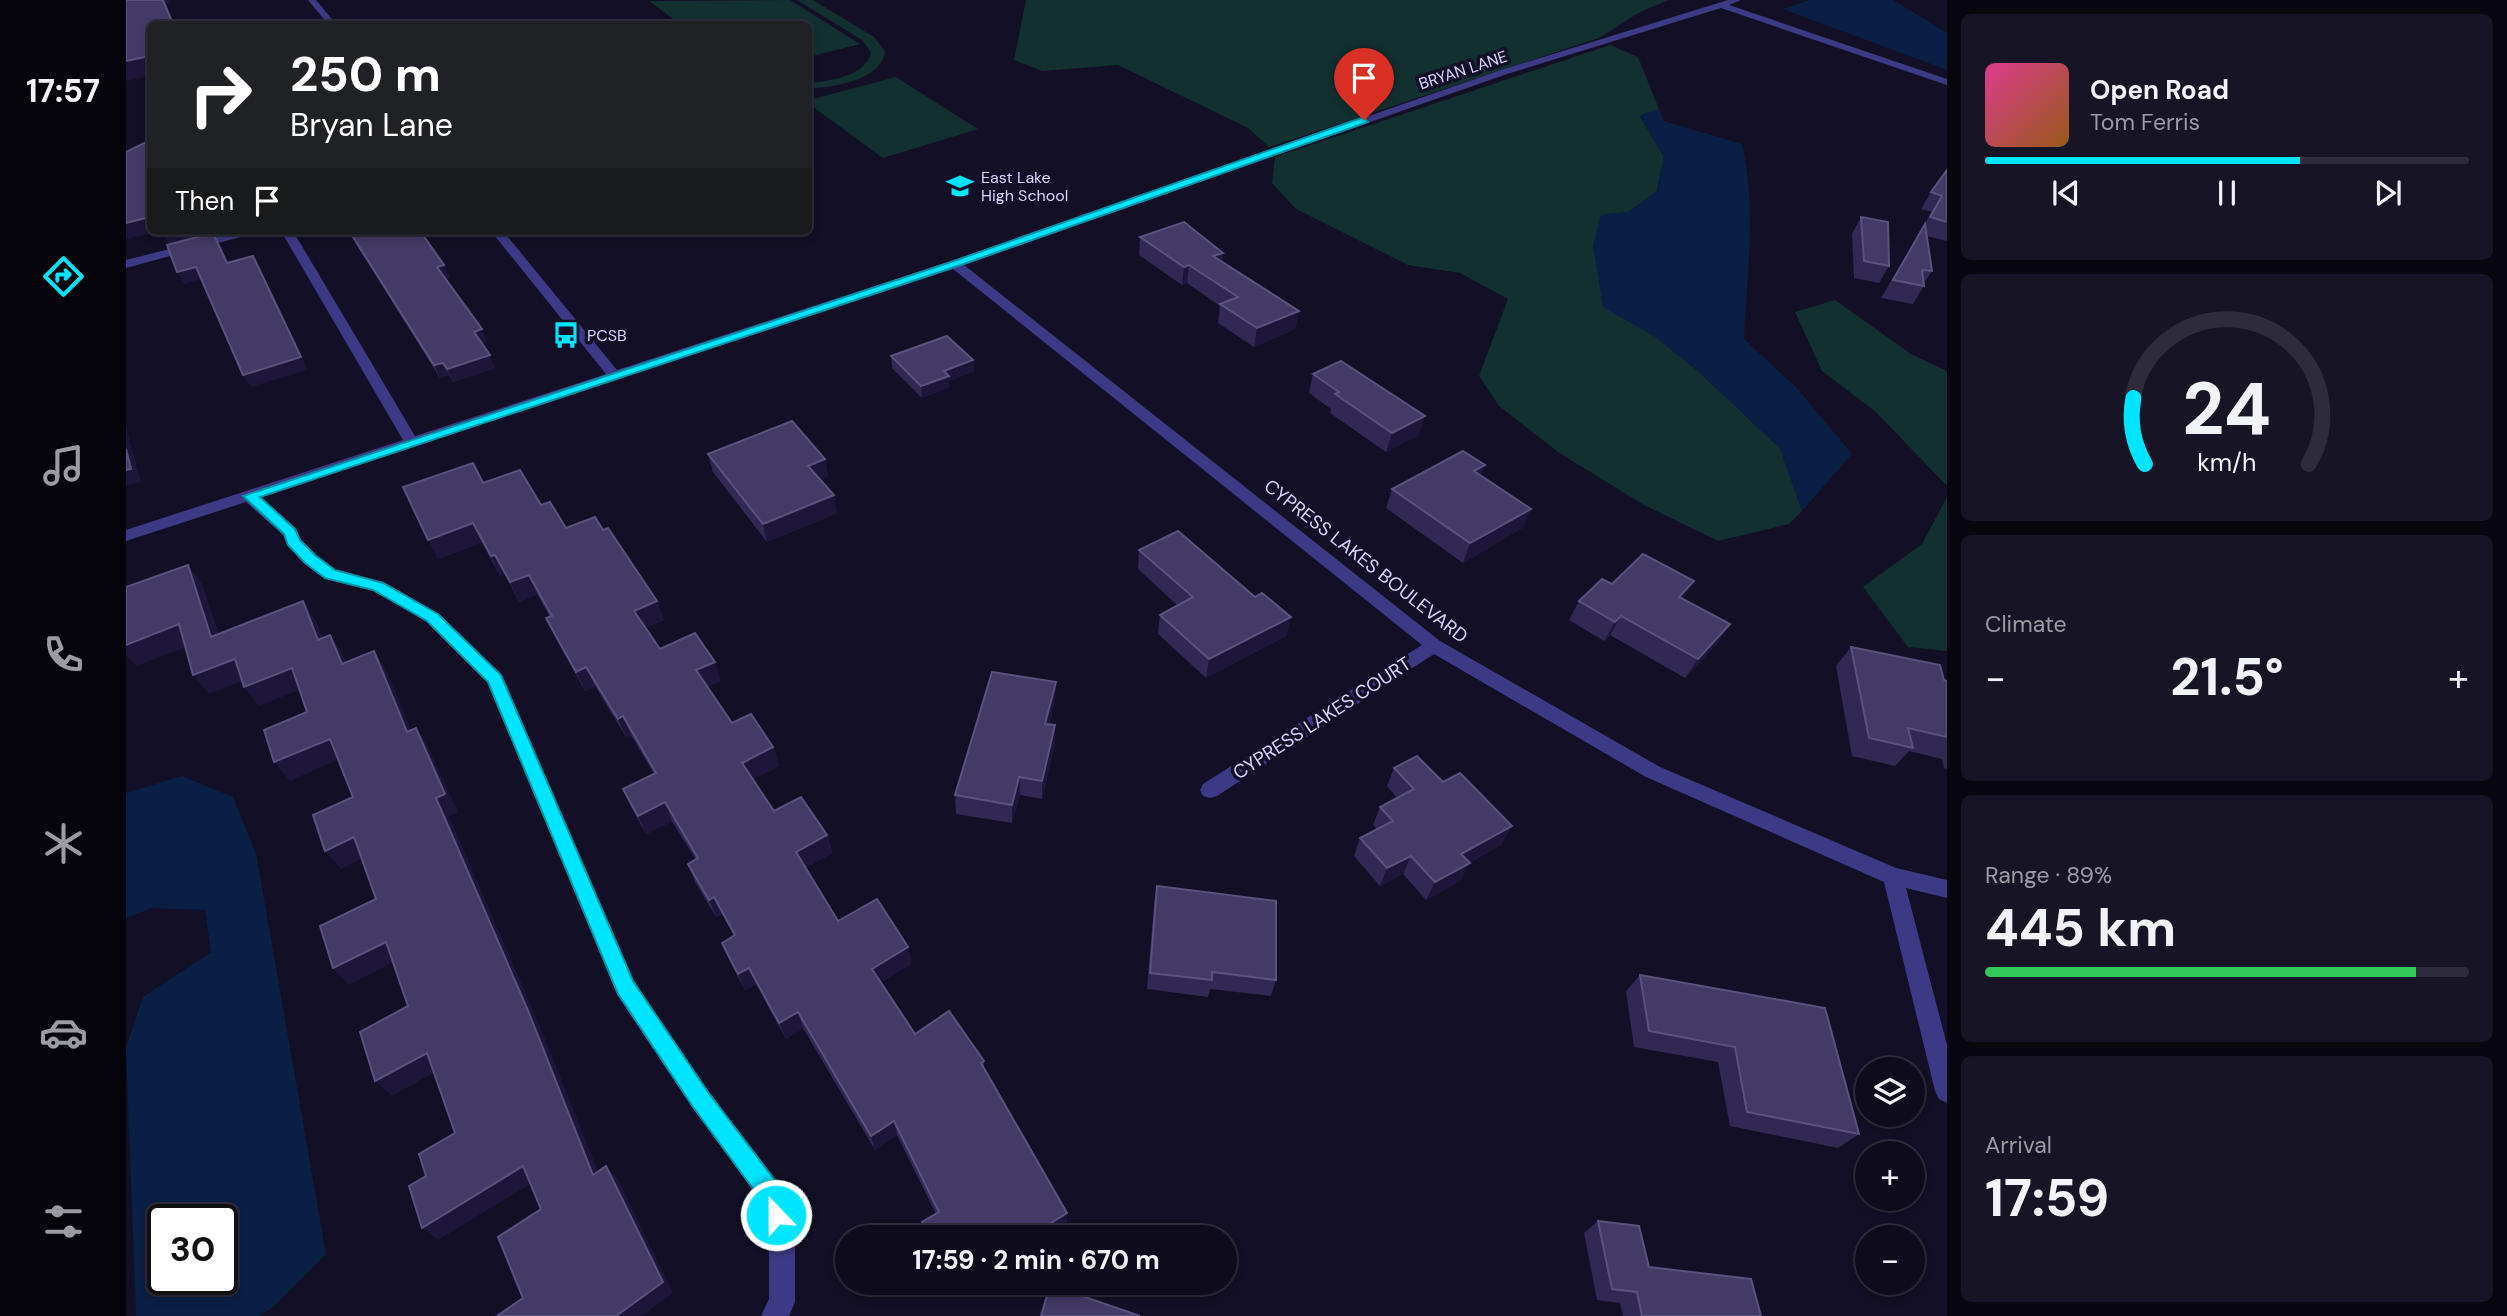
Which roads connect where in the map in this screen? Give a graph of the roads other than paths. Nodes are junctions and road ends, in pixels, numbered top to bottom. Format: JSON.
{"nodes":[{"id":1,"x":312,"y":0,"type":"edge"},
{"id":2,"x":1737,"y":0,"type":"edge"},
{"id":3,"x":1721,"y":5,"type":"junction"},
{"id":4,"x":329,"y":21,"type":"edge"},
{"id":5,"x":1947,"y":82,"type":"edge"},
{"id":6,"x":240,"y":235,"type":"edge"},
{"id":7,"x":289,"y":235,"type":"edge"},
{"id":8,"x":500,"y":235,"type":"edge"},
{"id":9,"x":126,"y":264,"type":"edge"},
{"id":10,"x":955,"y":264,"type":"junction"},
{"id":11,"x":613,"y":374,"type":"junction"},
{"id":12,"x":411,"y":441,"type":"junction"},
{"id":13,"x":250,"y":496,"type":"junction"},
{"id":14,"x":126,"y":536,"type":"edge"},
{"id":15,"x":1434,"y":646,"type":"junction"},
{"id":16,"x":1210,"y":790,"type":"dead end"},
{"id":17,"x":1893,"y":876,"type":"junction"},
{"id":18,"x":1947,"y":890,"type":"edge"},
{"id":19,"x":1947,"y":1091,"type":"edge"},
{"id":20,"x":774,"y":1316,"type":"edge"}],
"edges":[{"from":1,"to":4,"type":"street"},
{"from":2,"to":3,"type":"street","name":"BRYAN LANE"},
{"from":3,"to":5,"type":"street"},
{"from":3,"to":10,"type":"street","name":"BRYAN LANE"},
{"from":6,"to":9,"type":"street"},
{"from":7,"to":12,"type":"street"},
{"from":8,"to":11,"type":"street"},
{"from":10,"to":11,"type":"street","name":"BRYAN LANE"},
{"from":10,"to":15,"type":"street","name":"CYPRESS LAKES BOULEVARD"},
{"from":11,"to":12,"type":"street","name":"BRYAN LANE"},
{"from":12,"to":13,"type":"street","name":"BRYAN LANE"},
{"from":13,"to":14,"type":"street","name":"BRYAN LANE"},
{"from":13,"to":20,"type":"street"},
{"from":15,"to":16,"type":"street","name":"CYPRESS LAKES COURT"},
{"from":15,"to":17,"type":"street","name":"CYPRESS LAKES BOULEVARD"},
{"from":17,"to":18,"type":"street","name":"CYPRESS LAKES BOULEVARD"},
{"from":17,"to":19,"type":"street"}]}
